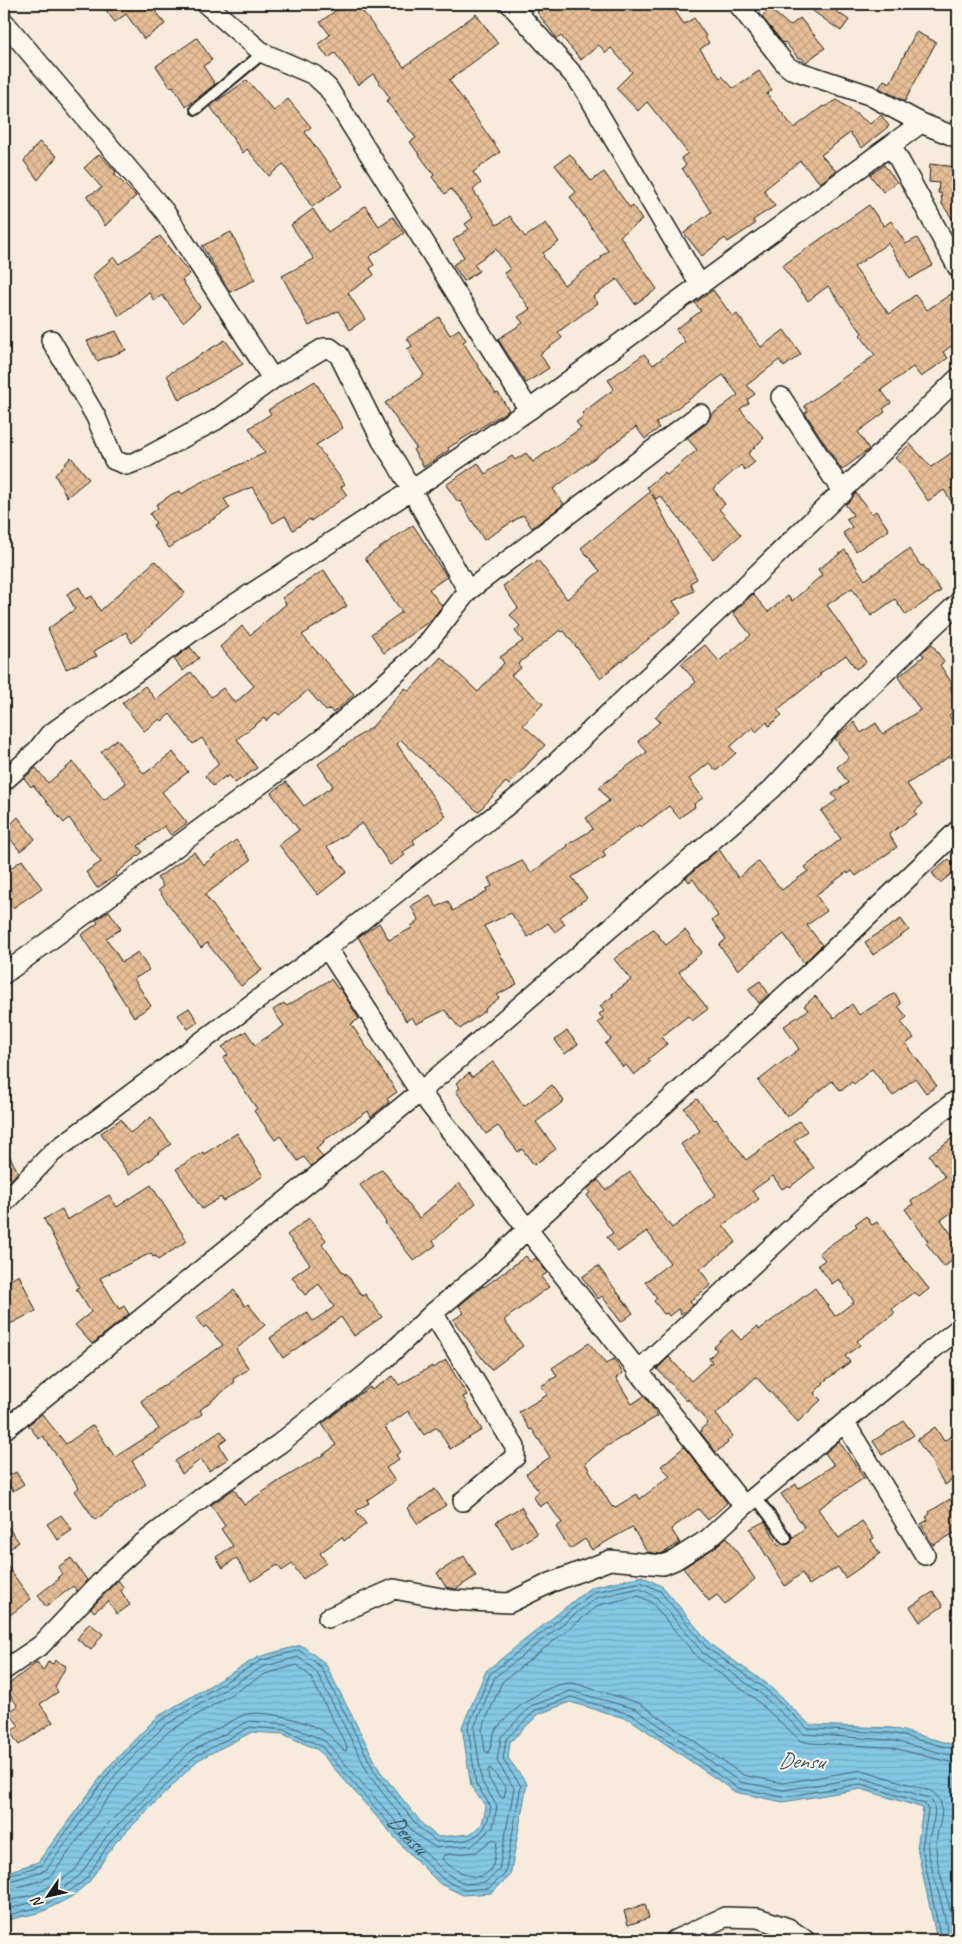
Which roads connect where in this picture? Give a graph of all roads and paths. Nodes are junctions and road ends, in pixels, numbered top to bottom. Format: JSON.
{"nodes":[{"id":1,"x":206,"y":4,"type":"edge"},
{"id":2,"x":510,"y":4,"type":"edge"},
{"id":3,"x":738,"y":4,"type":"edge"},
{"id":4,"x":4,"y":22,"type":"edge"},
{"id":5,"x":263,"y":53,"type":"junction"},
{"id":6,"x":196,"y":109,"type":"dead end"},
{"id":7,"x":921,"y":122,"type":"junction"},
{"id":8,"x":958,"y":138,"type":"edge"},
{"id":9,"x":891,"y":145,"type":"junction"},
{"id":10,"x":958,"y":268,"type":"edge"},
{"id":11,"x":700,"y":285,"type":"junction"},
{"id":12,"x":51,"y":340,"type":"dead end"},
{"id":13,"x":277,"y":376,"type":"junction"},
{"id":14,"x":958,"y":378,"type":"edge"},
{"id":15,"x":781,"y":397,"type":"dead end"},
{"id":16,"x":529,"y":410,"type":"junction"},
{"id":17,"x":700,"y":414,"type":"dead end"},
{"id":18,"x":412,"y":490,"type":"junction"},
{"id":19,"x":843,"y":492,"type":"junction"},
{"id":20,"x":468,"y":591,"type":"junction"},
{"id":21,"x":958,"y":602,"type":"edge"},
{"id":22,"x":4,"y":781,"type":"edge"},
{"id":23,"x":958,"y":830,"type":"edge"},
{"id":24,"x":327,"y":948,"type":"junction"},
{"id":25,"x":4,"y":974,"type":"edge"},
{"id":26,"x":420,"y":1092,"type":"junction"},
{"id":27,"x":954,"y":1102,"type":"dead end"},
{"id":28,"x":4,"y":1204,"type":"edge"},
{"id":29,"x":527,"y":1229,"type":"junction"},
{"id":30,"x":433,"y":1313,"type":"junction"},
{"id":31,"x":954,"y":1341,"type":"edge"},
{"id":32,"x":638,"y":1372,"type":"junction"},
{"id":33,"x":845,"y":1423,"type":"junction"},
{"id":34,"x":4,"y":1430,"type":"edge"},
{"id":35,"x":750,"y":1501,"type":"junction"},
{"id":36,"x":463,"y":1502,"type":"dead end"},
{"id":37,"x":786,"y":1538,"type":"dead end"},
{"id":38,"x":924,"y":1555,"type":"dead end"},
{"id":39,"x":328,"y":1618,"type":"dead end"},
{"id":40,"x":4,"y":1670,"type":"edge"},
{"id":41,"x":675,"y":1940,"type":"edge"},
{"id":42,"x":805,"y":1940,"type":"edge"}],
"edges":[{"from":1,"to":5,"type":"street"},
{"from":2,"to":11,"type":"street"},
{"from":3,"to":7,"type":"street"},
{"from":4,"to":13,"type":"street"},
{"from":5,"to":6,"type":"lane"},
{"from":5,"to":16,"type":"street"},
{"from":7,"to":8,"type":"street"},
{"from":7,"to":9,"type":"street"},
{"from":9,"to":10,"type":"street"},
{"from":9,"to":11,"type":"street"},
{"from":11,"to":16,"type":"street"},
{"from":12,"to":13,"type":"street"},
{"from":13,"to":18,"type":"street"},
{"from":14,"to":19,"type":"street"},
{"from":15,"to":19,"type":"street"},
{"from":16,"to":18,"type":"street"},
{"from":17,"to":20,"type":"street"},
{"from":18,"to":20,"type":"street"},
{"from":18,"to":22,"type":"street"},
{"from":19,"to":24,"type":"street"},
{"from":20,"to":25,"type":"street"},
{"from":21,"to":26,"type":"street"},
{"from":23,"to":29,"type":"street"},
{"from":24,"to":26,"type":"street"},
{"from":24,"to":28,"type":"street"},
{"from":26,"to":29,"type":"street"},
{"from":26,"to":34,"type":"street"},
{"from":27,"to":32,"type":"street"},
{"from":29,"to":30,"type":"street"},
{"from":29,"to":32,"type":"street"},
{"from":30,"to":36,"type":"street"},
{"from":30,"to":40,"type":"street"},
{"from":31,"to":33,"type":"street"},
{"from":32,"to":35,"type":"street"},
{"from":33,"to":35,"type":"street"},
{"from":33,"to":38,"type":"street"},
{"from":35,"to":37,"type":"lane"},
{"from":35,"to":39,"type":"street"},
{"from":41,"to":42,"type":"street"}]}
